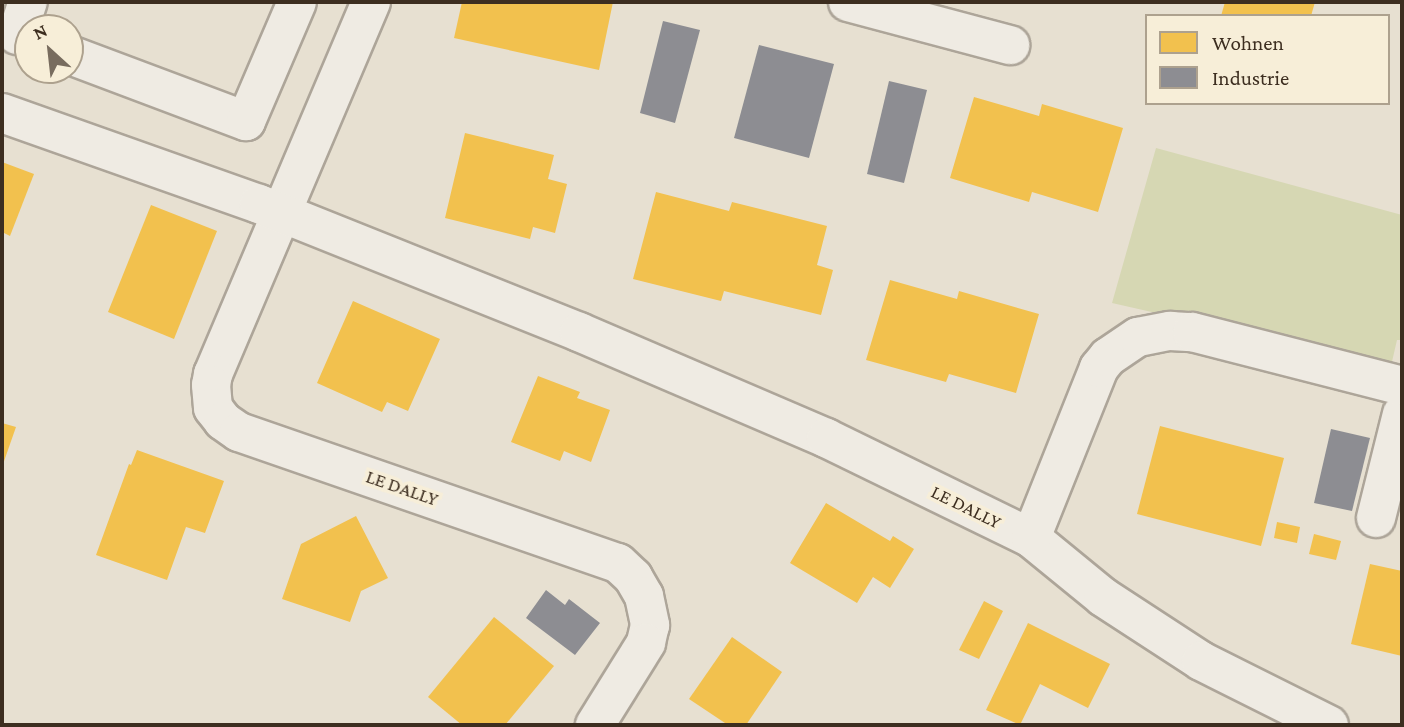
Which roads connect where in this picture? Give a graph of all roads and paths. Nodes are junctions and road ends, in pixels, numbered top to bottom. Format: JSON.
{"nodes":[{"id":1,"x":297,"y":2,"type":"edge"},
{"id":2,"x":370,"y":2,"type":"edge"},
{"id":3,"x":848,"y":2,"type":"edge"},
{"id":4,"x":1010,"y":45,"type":"dead end"},
{"id":5,"x":84,"y":60,"type":"edge"},
{"id":6,"x":2,"y":113,"type":"edge"},
{"id":7,"x":282,"y":215,"type":"junction"},
{"id":8,"x":1402,"y":386,"type":"edge"},
{"id":9,"x":1402,"y":414,"type":"edge"},
{"id":10,"x":1376,"y":518,"type":"dead end"},
{"id":11,"x":1031,"y":538,"type":"junction"},
{"id":12,"x":596,"y":725,"type":"edge"},
{"id":13,"x":1329,"y":725,"type":"edge"}],
"edges":[{"from":1,"to":5,"type":"street"},
{"from":2,"to":7,"type":"street","name":"LE DALLY"},
{"from":3,"to":4,"type":"street"},
{"from":6,"to":7,"type":"street","name":"LE DALLY"},
{"from":7,"to":11,"type":"street","name":"LE DALLY"},
{"from":7,"to":12,"type":"street","name":"LE DALLY"},
{"from":8,"to":11,"type":"street"},
{"from":9,"to":10,"type":"street"},
{"from":11,"to":13,"type":"street","name":"LE DALLY"}]}
